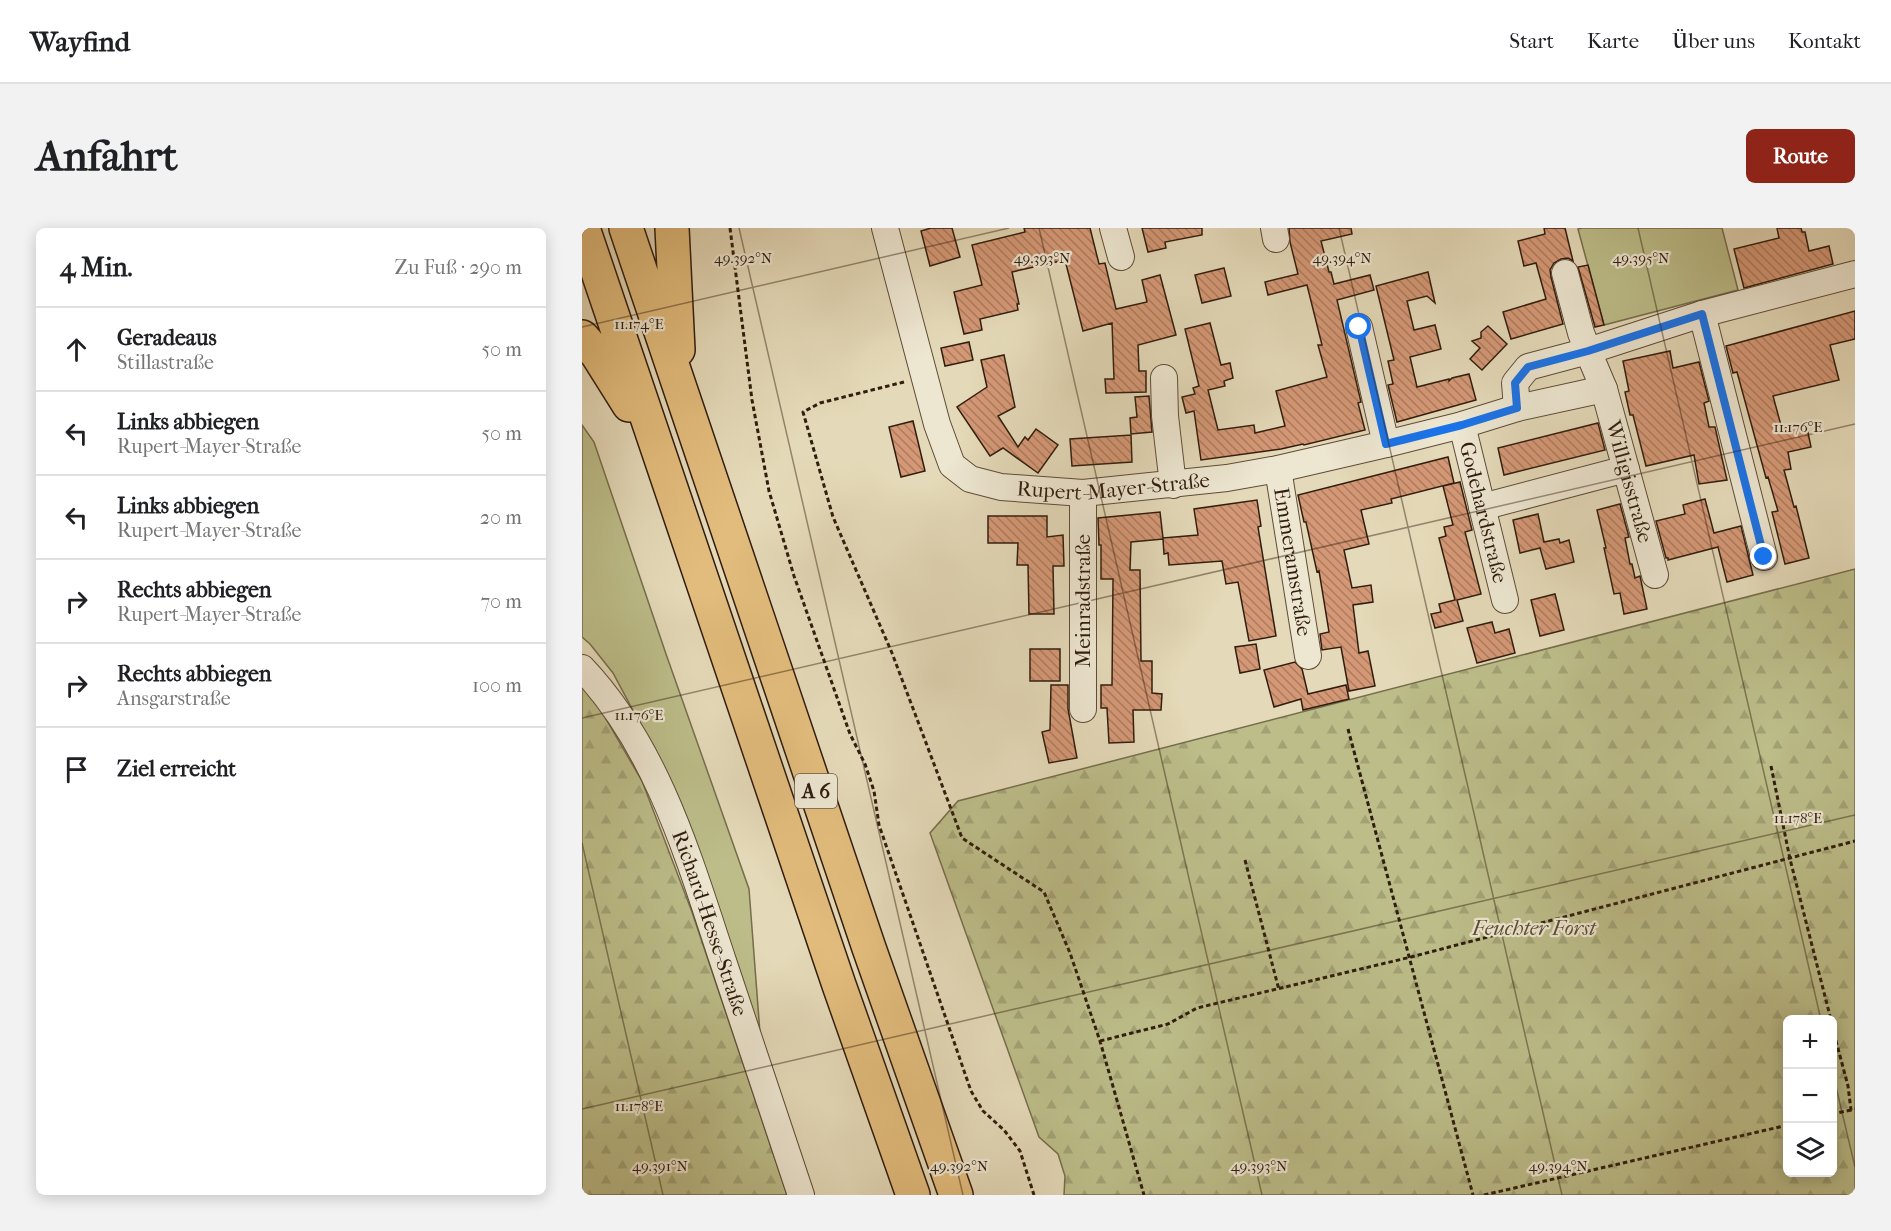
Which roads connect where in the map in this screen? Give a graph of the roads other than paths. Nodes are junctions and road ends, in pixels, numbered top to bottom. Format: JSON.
{"nodes":[{"id":1,"x":583,"y":228,"type":"edge"},
{"id":2,"x":626,"y":228,"type":"edge"},
{"id":3,"x":672,"y":228,"type":"edge"},
{"id":4,"x":885,"y":228,"type":"edge"},
{"id":5,"x":1113,"y":228,"type":"edge"},
{"id":6,"x":1121,"y":257,"type":"dead end"},
{"id":7,"x":1565,"y":273,"type":"dead end"},
{"id":8,"x":1855,"y":274,"type":"edge"},
{"id":9,"x":1702,"y":314,"type":"junction"},
{"id":10,"x":1359,"y":327,"type":"dead end"},
{"id":11,"x":582,"y":337,"type":"edge"},
{"id":12,"x":1588,"y":351,"type":"junction"},
{"id":13,"x":1164,"y":378,"type":"dead end"},
{"id":14,"x":679,"y":385,"type":"junction"},
{"id":15,"x":1604,"y":389,"type":"junction"},
{"id":16,"x":1517,"y":408,"type":"junction"},
{"id":17,"x":1462,"y":425,"type":"junction"},
{"id":18,"x":1386,"y":444,"type":"junction"},
{"id":19,"x":658,"y":449,"type":"junction"},
{"id":20,"x":1626,"y":469,"type":"junction"},
{"id":21,"x":1278,"y":470,"type":"junction"},
{"id":22,"x":1173,"y":485,"type":"junction"},
{"id":23,"x":1083,"y":493,"type":"junction"},
{"id":24,"x":1482,"y":507,"type":"junction"},
{"id":25,"x":1764,"y":557,"type":"dead end"},
{"id":26,"x":1655,"y":575,"type":"dead end"},
{"id":27,"x":1505,"y":600,"type":"dead end"},
{"id":28,"x":1308,"y":656,"type":"dead end"},
{"id":29,"x":582,"y":668,"type":"edge"},
{"id":30,"x":1083,"y":709,"type":"dead end"},
{"id":31,"x":797,"y":1184,"type":"edge"},
{"id":32,"x":780,"y":1195,"type":"edge"},
{"id":33,"x":913,"y":1195,"type":"edge"},
{"id":34,"x":957,"y":1195,"type":"edge"}],
"edges":[{"from":1,"to":19,"type":"highway","number":"A 6"},
{"from":2,"to":14,"type":"highway","number":"A 6"},
{"from":3,"to":14,"type":"highway"},
{"from":4,"to":23,"type":"street","name":"Rupert-Mayer-Straße"},
{"from":5,"to":6,"type":"street"},
{"from":7,"to":12,"type":"street"},
{"from":8,"to":9,"type":"street"},
{"from":9,"to":12,"type":"street"},
{"from":9,"to":25,"type":"street"},
{"from":10,"to":18,"type":"street"},
{"from":11,"to":19,"type":"highway"},
{"from":12,"to":15,"type":"street"},
{"from":12,"to":16,"type":"street"},
{"from":13,"to":22,"type":"street"},
{"from":14,"to":34,"type":"highway","number":"A 6"},
{"from":15,"to":16,"type":"street","name":"Rupert-Mayer-Straße"},
{"from":15,"to":20,"type":"street","name":"Willigisstraße"},
{"from":16,"to":17,"type":"street","name":"Rupert-Mayer-Straße"},
{"from":17,"to":18,"type":"street","name":"Rupert-Mayer-Straße"},
{"from":17,"to":24,"type":"street","name":"Godehardstraße"},
{"from":18,"to":21,"type":"street","name":"Rupert-Mayer-Straße"},
{"from":19,"to":33,"type":"highway","number":"A 6"},
{"from":20,"to":24,"type":"street"},
{"from":20,"to":26,"type":"street","name":"Willigisstraße"},
{"from":21,"to":22,"type":"street","name":"Rupert-Mayer-Straße"},
{"from":21,"to":28,"type":"street","name":"Emmeramstraße"},
{"from":22,"to":23,"type":"street","name":"Rupert-Mayer-Straße"},
{"from":23,"to":30,"type":"street","name":"Meinradstraße"},
{"from":24,"to":27,"type":"street","name":"Godehardstraße"},
{"from":29,"to":31,"type":"street","name":"Richard-Hesse-Straße"},
{"from":31,"to":32,"type":"street"}]}
